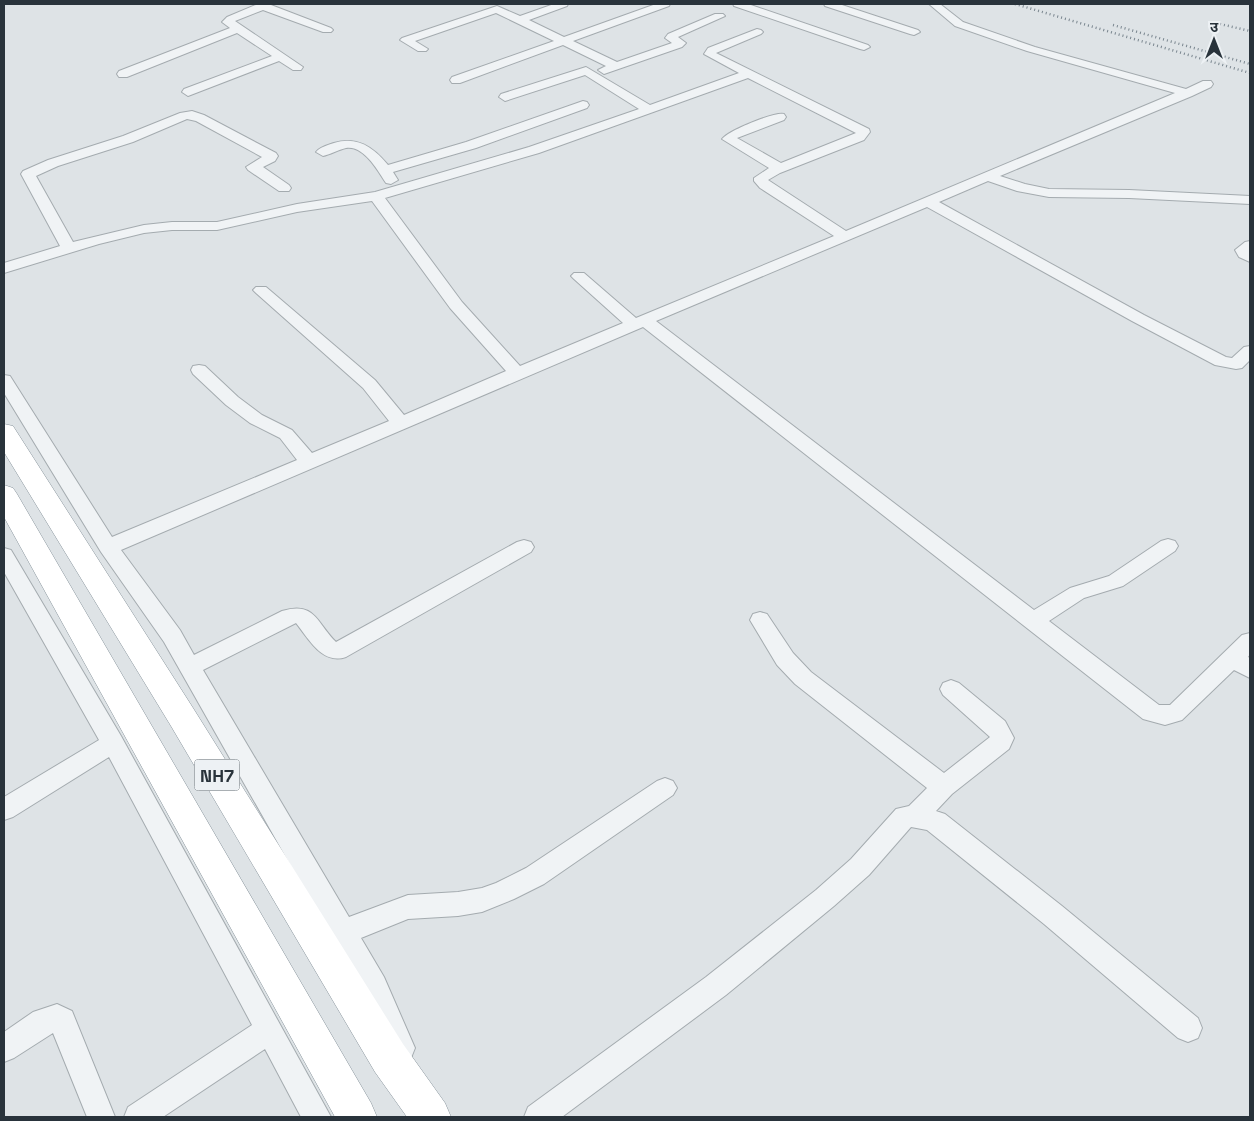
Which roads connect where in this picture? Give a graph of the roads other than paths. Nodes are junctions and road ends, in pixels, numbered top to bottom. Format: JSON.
{"nodes":[{"id":1,"x":508,"y":4,"type":"edge"},
{"id":2,"x":563,"y":4,"type":"edge"},
{"id":3,"x":642,"y":4,"type":"edge"},
{"id":4,"x":738,"y":4,"type":"edge"},
{"id":5,"x":829,"y":4,"type":"edge"},
{"id":6,"x":934,"y":4,"type":"edge"},
{"id":7,"x":265,"y":5,"type":"edge"},
{"id":8,"x":659,"y":6,"type":"edge"},
{"id":9,"x":494,"y":9,"type":"junction"},
{"id":10,"x":719,"y":16,"type":"dead end"},
{"id":11,"x":520,"y":20,"type":"junction"},
{"id":12,"x":238,"y":29,"type":"junction"},
{"id":13,"x":327,"y":30,"type":"dead end"},
{"id":14,"x":757,"y":32,"type":"dead end"},
{"id":15,"x":914,"y":32,"type":"dead end"},
{"id":16,"x":566,"y":41,"type":"junction"},
{"id":17,"x":864,"y":47,"type":"dead end"},
{"id":18,"x":422,"y":49,"type":"dead end"},
{"id":19,"x":281,"y":56,"type":"junction"},
{"id":20,"x":616,"y":66,"type":"junction"},
{"id":21,"x":297,"y":67,"type":"dead end"},
{"id":22,"x":123,"y":74,"type":"dead end"},
{"id":23,"x":592,"y":74,"type":"junction"},
{"id":24,"x":748,"y":74,"type":"junction"},
{"id":25,"x":456,"y":80,"type":"dead end"},
{"id":26,"x":1207,"y":84,"type":"dead end"},
{"id":27,"x":188,"y":92,"type":"dead end"},
{"id":28,"x":1188,"y":93,"type":"junction"},
{"id":29,"x":505,"y":97,"type":"dead end"},
{"id":30,"x":583,"y":105,"type":"dead end"},
{"id":31,"x":648,"y":109,"type":"junction"},
{"id":32,"x":780,"y":117,"type":"dead end"},
{"id":33,"x":323,"y":152,"type":"dead end"},
{"id":34,"x":780,"y":168,"type":"junction"},
{"id":35,"x":385,"y":170,"type":"junction"},
{"id":36,"x":993,"y":175,"type":"junction"},
{"id":37,"x":284,"y":188,"type":"dead end"},
{"id":38,"x":398,"y":190,"type":"junction"},
{"id":39,"x":1250,"y":193,"type":"edge"},
{"id":40,"x":376,"y":196,"type":"junction"},
{"id":41,"x":1250,"y":200,"type":"edge"},
{"id":42,"x":928,"y":202,"type":"junction"},
{"id":43,"x":845,"y":237,"type":"junction"},
{"id":44,"x":1250,"y":245,"type":"edge"},
{"id":45,"x":69,"y":248,"type":"junction"},
{"id":46,"x":1250,"y":257,"type":"edge"},
{"id":47,"x":4,"y":268,"type":"edge"},
{"id":48,"x":579,"y":276,"type":"dead end"},
{"id":49,"x":260,"y":290,"type":"dead end"},
{"id":50,"x":638,"y":322,"type":"junction"},
{"id":51,"x":1250,"y":351,"type":"edge"},
{"id":52,"x":199,"y":370,"type":"dead end"},
{"id":53,"x":517,"y":373,"type":"junction"},
{"id":54,"x":4,"y":380,"type":"edge"},
{"id":55,"x":401,"y":423,"type":"junction"},
{"id":56,"x":4,"y":432,"type":"edge"},
{"id":57,"x":308,"y":462,"type":"junction"},
{"id":58,"x":4,"y":494,"type":"edge"},
{"id":59,"x":1168,"y":546,"type":"dead end"},
{"id":60,"x":108,"y":547,"type":"junction"},
{"id":61,"x":524,"y":547,"type":"dead end"},
{"id":62,"x":4,"y":554,"type":"edge"},
{"id":63,"x":760,"y":620,"type":"dead end"},
{"id":64,"x":1033,"y":621,"type":"junction"},
{"id":65,"x":1250,"y":641,"type":"edge"},
{"id":66,"x":1242,"y":664,"type":"edge"},
{"id":67,"x":190,"y":667,"type":"junction"},
{"id":68,"x":952,"y":689,"type":"dead end"},
{"id":69,"x":113,"y":743,"type":"junction"},
{"id":70,"x":944,"y":787,"type":"junction"},
{"id":71,"x":664,"y":788,"type":"dead end"},
{"id":72,"x":4,"y":809,"type":"edge"},
{"id":73,"x":916,"y":815,"type":"junction"},
{"id":74,"x":343,"y":932,"type":"junction"},
{"id":75,"x":1188,"y":1028,"type":"dead end"},
{"id":76,"x":269,"y":1030,"type":"junction"},
{"id":77,"x":5,"y":1043,"type":"edge"},
{"id":78,"x":430,"y":1116,"type":"edge"},
{"id":79,"x":101,"y":1117,"type":"edge"},
{"id":80,"x":138,"y":1117,"type":"edge"},
{"id":81,"x":317,"y":1117,"type":"edge"},
{"id":82,"x":357,"y":1117,"type":"edge"},
{"id":83,"x":538,"y":1117,"type":"edge"}],
"edges":[{"from":1,"to":9,"type":"street"},
{"from":2,"to":11,"type":"street"},
{"from":3,"to":8,"type":"street"},
{"from":4,"to":17,"type":"street"},
{"from":5,"to":15,"type":"street"},
{"from":6,"to":28,"type":"street"},
{"from":7,"to":12,"type":"street"},
{"from":7,"to":13,"type":"street"},
{"from":8,"to":16,"type":"street"},
{"from":9,"to":11,"type":"street"},
{"from":9,"to":18,"type":"street"},
{"from":10,"to":20,"type":"street"},
{"from":11,"to":16,"type":"street"},
{"from":12,"to":19,"type":"street"},
{"from":12,"to":22,"type":"street"},
{"from":14,"to":24,"type":"street"},
{"from":16,"to":20,"type":"street"},
{"from":16,"to":25,"type":"street"},
{"from":19,"to":21,"type":"street"},
{"from":19,"to":27,"type":"street"},
{"from":20,"to":23,"type":"street"},
{"from":23,"to":29,"type":"street"},
{"from":23,"to":31,"type":"street"},
{"from":24,"to":31,"type":"street"},
{"from":24,"to":34,"type":"street"},
{"from":26,"to":28,"type":"street"},
{"from":28,"to":36,"type":"street"},
{"from":30,"to":35,"type":"street"},
{"from":31,"to":38,"type":"street"},
{"from":32,"to":34,"type":"street"},
{"from":33,"to":35,"type":"street"},
{"from":34,"to":43,"type":"street"},
{"from":35,"to":38,"type":"street"},
{"from":36,"to":39,"type":"street"},
{"from":36,"to":41,"type":"street"},
{"from":36,"to":42,"type":"street"},
{"from":37,"to":45,"type":"street"},
{"from":38,"to":40,"type":"street"},
{"from":40,"to":45,"type":"street"},
{"from":40,"to":53,"type":"street"},
{"from":42,"to":43,"type":"street"},
{"from":42,"to":51,"type":"street"},
{"from":43,"to":50,"type":"street"},
{"from":44,"to":46,"type":"street"},
{"from":45,"to":47,"type":"street"},
{"from":48,"to":50,"type":"street"},
{"from":49,"to":55,"type":"street"},
{"from":50,"to":53,"type":"street"},
{"from":50,"to":64,"type":"street"},
{"from":52,"to":57,"type":"street"},
{"from":53,"to":55,"type":"street"},
{"from":54,"to":60,"type":"street"},
{"from":55,"to":57,"type":"street"},
{"from":56,"to":78,"type":"highway","number":"NH7"},
{"from":57,"to":60,"type":"street"},
{"from":58,"to":82,"type":"highway","number":"NH7"},
{"from":59,"to":64,"type":"street"},
{"from":60,"to":67,"type":"street"},
{"from":61,"to":67,"type":"street"},
{"from":62,"to":69,"type":"street"},
{"from":63,"to":70,"type":"street"},
{"from":64,"to":66,"type":"street"},
{"from":65,"to":66,"type":"street"},
{"from":67,"to":74,"type":"street"},
{"from":68,"to":70,"type":"street"},
{"from":69,"to":72,"type":"street"},
{"from":69,"to":76,"type":"street"},
{"from":70,"to":73,"type":"street"},
{"from":71,"to":74,"type":"street"},
{"from":73,"to":75,"type":"street"},
{"from":73,"to":83,"type":"street"},
{"from":74,"to":78,"type":"street"},
{"from":76,"to":80,"type":"street"},
{"from":76,"to":81,"type":"street"},
{"from":77,"to":79,"type":"street"}]}
